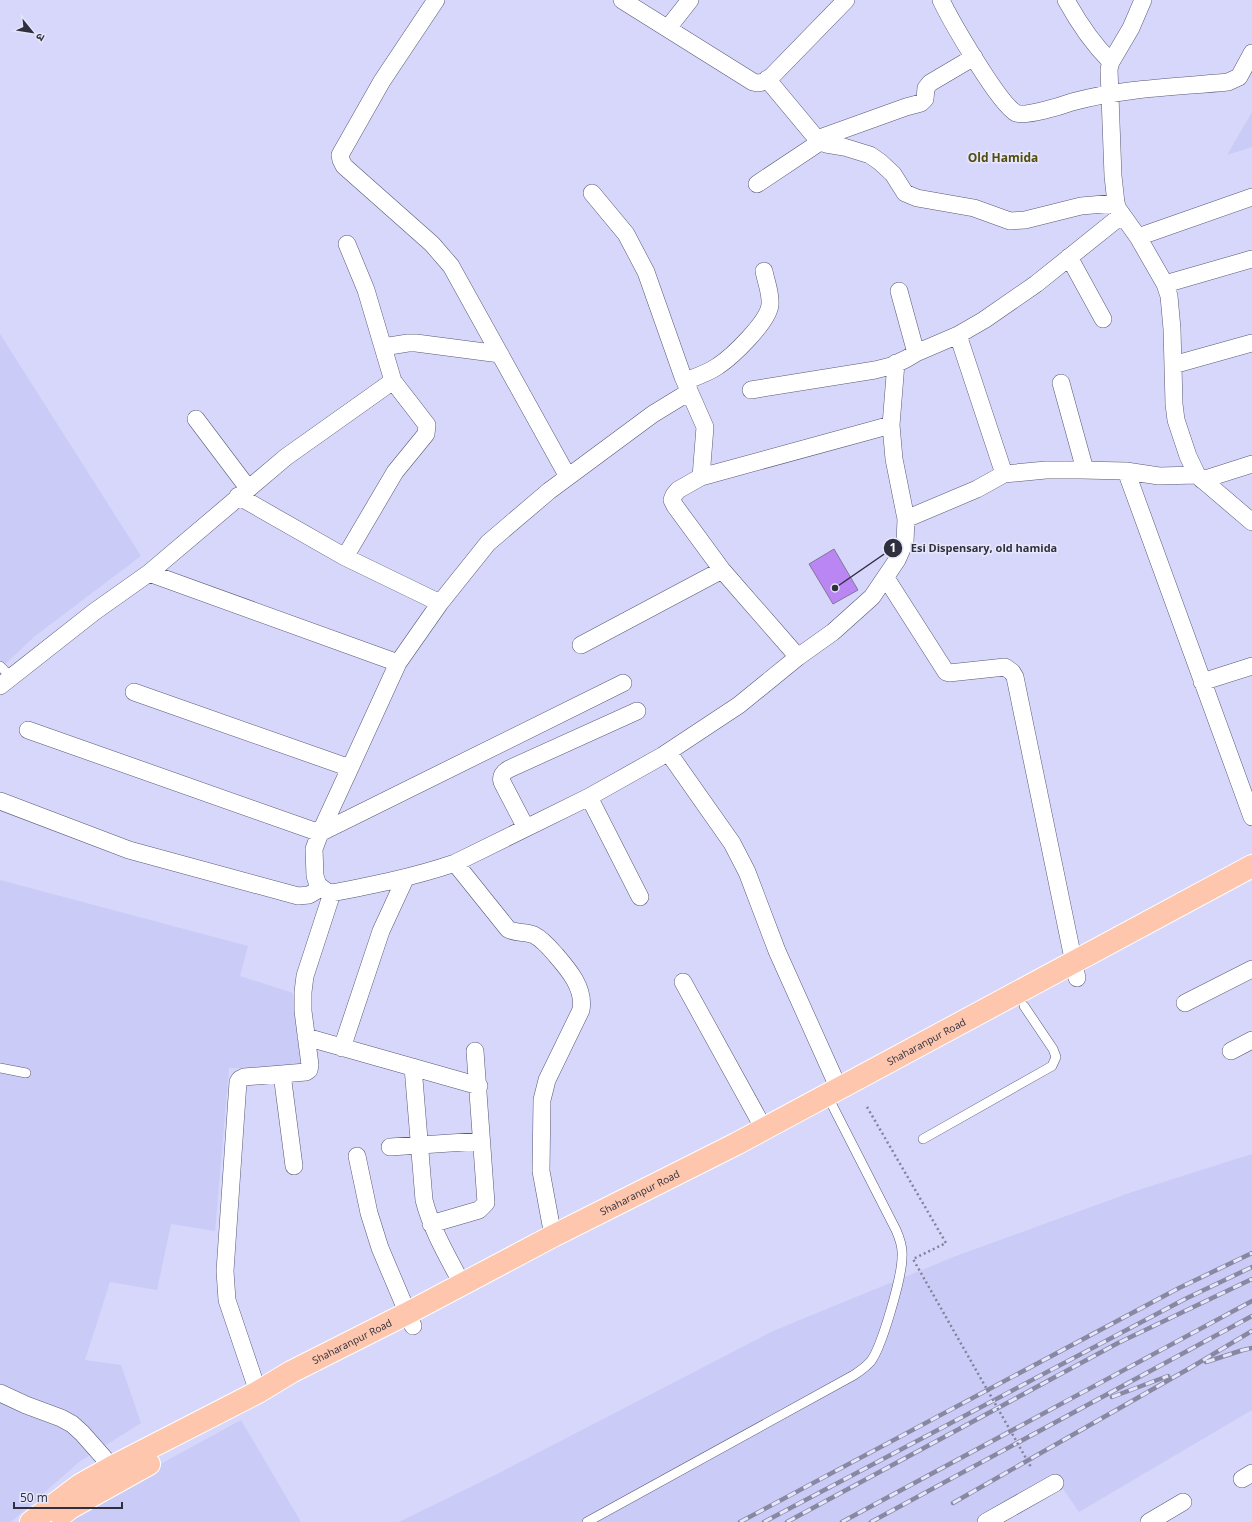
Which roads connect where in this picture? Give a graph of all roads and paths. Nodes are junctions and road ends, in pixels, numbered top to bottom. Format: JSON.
{"nodes":[{"id":1,"x":436,"y":0,"type":"edge"},
{"id":2,"x":690,"y":0,"type":"edge"},
{"id":3,"x":846,"y":0,"type":"edge"},
{"id":4,"x":941,"y":0,"type":"edge"},
{"id":5,"x":1066,"y":0,"type":"edge"},
{"id":6,"x":1143,"y":0,"type":"edge"},
{"id":7,"x":629,"y":2,"type":"edge"},
{"id":8,"x":668,"y":28,"type":"junction"},
{"id":9,"x":1252,"y":53,"type":"edge"},
{"id":10,"x":974,"y":57,"type":"junction"},
{"id":11,"x":1111,"y":62,"type":"junction"},
{"id":12,"x":768,"y":79,"type":"junction"},
{"id":13,"x":1110,"y":93,"type":"junction"},
{"id":14,"x":818,"y":140,"type":"junction"},
{"id":15,"x":757,"y":184,"type":"dead end"},
{"id":16,"x":592,"y":193,"type":"dead end"},
{"id":17,"x":1252,"y":197,"type":"edge"},
{"id":18,"x":1119,"y":209,"type":"junction"},
{"id":19,"x":1138,"y":237,"type":"junction"},
{"id":20,"x":347,"y":244,"type":"dead end"},
{"id":21,"x":1069,"y":257,"type":"junction"},
{"id":22,"x":1252,"y":259,"type":"edge"},
{"id":23,"x":764,"y":271,"type":"dead end"},
{"id":24,"x":1165,"y":284,"type":"junction"},
{"id":25,"x":899,"y":291,"type":"dead end"},
{"id":26,"x":1104,"y":319,"type":"dead end"},
{"id":27,"x":958,"y":335,"type":"junction"},
{"id":28,"x":1252,"y":343,"type":"edge"},
{"id":29,"x":383,"y":347,"type":"junction"},
{"id":30,"x":916,"y":353,"type":"junction"},
{"id":31,"x":500,"y":354,"type":"junction"},
{"id":32,"x":896,"y":364,"type":"junction"},
{"id":33,"x":1173,"y":365,"type":"junction"},
{"id":34,"x":393,"y":381,"type":"junction"},
{"id":35,"x":1061,"y":383,"type":"dead end"},
{"id":36,"x":687,"y":386,"type":"junction"},
{"id":37,"x":750,"y":390,"type":"dead end"},
{"id":38,"x":196,"y":419,"type":"dead end"},
{"id":39,"x":891,"y":425,"type":"junction"},
{"id":40,"x":1252,"y":464,"type":"edge"},
{"id":41,"x":1085,"y":470,"type":"junction"},
{"id":42,"x":1126,"y":471,"type":"junction"},
{"id":43,"x":1004,"y":474,"type":"junction"},
{"id":44,"x":568,"y":477,"type":"junction"},
{"id":45,"x":701,"y":477,"type":"junction"},
{"id":46,"x":1200,"y":477,"type":"junction"},
{"id":47,"x":243,"y":492,"type":"junction"},
{"id":48,"x":906,"y":519,"type":"junction"},
{"id":49,"x":1252,"y":522,"type":"edge"},
{"id":50,"x":345,"y":557,"type":"junction"},
{"id":51,"x":722,"y":570,"type":"junction"},
{"id":52,"x":149,"y":573,"type":"junction"},
{"id":53,"x":886,"y":578,"type":"junction"},
{"id":54,"x":440,"y":603,"type":"junction"},
{"id":55,"x":581,"y":645,"type":"dead end"},
{"id":56,"x":798,"y":657,"type":"junction"},
{"id":57,"x":398,"y":663,"type":"junction"},
{"id":58,"x":1252,"y":666,"type":"edge"},
{"id":59,"x":4,"y":676,"type":"edge"},
{"id":60,"x":1202,"y":682,"type":"junction"},
{"id":61,"x":623,"y":683,"type":"dead end"},
{"id":62,"x":134,"y":692,"type":"dead end"},
{"id":63,"x":637,"y":711,"type":"dead end"},
{"id":64,"x":28,"y":730,"type":"dead end"},
{"id":65,"x":668,"y":752,"type":"junction"},
{"id":66,"x":350,"y":768,"type":"junction"},
{"id":67,"x":589,"y":797,"type":"junction"},
{"id":68,"x":0,"y":801,"type":"edge"},
{"id":69,"x":1252,"y":817,"type":"edge"},
{"id":70,"x":526,"y":828,"type":"junction"},
{"id":71,"x":320,"y":833,"type":"junction"},
{"id":72,"x":455,"y":863,"type":"junction"},
{"id":73,"x":1252,"y":866,"type":"edge"},
{"id":74,"x":405,"y":878,"type":"junction"},
{"id":75,"x":1252,"y":882,"type":"edge"},
{"id":76,"x":326,"y":890,"type":"junction"},
{"id":77,"x":640,"y":897,"type":"dead end"},
{"id":78,"x":1252,"y":969,"type":"edge"},
{"id":79,"x":1075,"y":970,"type":"junction"},
{"id":80,"x":683,"y":982,"type":"dead end"},
{"id":81,"x":1185,"y":1003,"type":"dead end"},
{"id":82,"x":1024,"y":1006,"type":"junction"},
{"id":83,"x":306,"y":1037,"type":"junction"},
{"id":84,"x":1252,"y":1040,"type":"edge"},
{"id":85,"x":342,"y":1048,"type":"junction"},
{"id":86,"x":475,"y":1051,"type":"dead end"},
{"id":87,"x":1231,"y":1051,"type":"dead end"},
{"id":88,"x":0,"y":1068,"type":"edge"},
{"id":89,"x":413,"y":1068,"type":"junction"},
{"id":90,"x":26,"y":1073,"type":"dead end"},
{"id":91,"x":282,"y":1074,"type":"junction"},
{"id":92,"x":479,"y":1086,"type":"junction"},
{"id":93,"x":833,"y":1097,"type":"junction"},
{"id":94,"x":867,"y":1107,"type":"dead end"},
{"id":95,"x":764,"y":1129,"type":"junction"},
{"id":96,"x":923,"y":1139,"type":"dead end"},
{"id":97,"x":481,"y":1141,"type":"junction"},
{"id":98,"x":419,"y":1145,"type":"junction"},
{"id":99,"x":390,"y":1147,"type":"dead end"},
{"id":100,"x":358,"y":1156,"type":"dead end"},
{"id":101,"x":294,"y":1166,"type":"dead end"},
{"id":102,"x":431,"y":1224,"type":"junction"},
{"id":103,"x":553,"y":1236,"type":"junction"},
{"id":104,"x":462,"y":1284,"type":"junction"},
{"id":105,"x":410,"y":1320,"type":"junction"},
{"id":106,"x":258,"y":1392,"type":"junction"},
{"id":107,"x":0,"y":1393,"type":"edge"},
{"id":108,"x":112,"y":1467,"type":"junction"},
{"id":109,"x":1031,"y":1467,"type":"dead end"},
{"id":110,"x":1055,"y":1483,"type":"dead end"},
{"id":111,"x":1183,"y":1502,"type":"dead end"},
{"id":112,"x":31,"y":1522,"type":"edge"},
{"id":113,"x":53,"y":1522,"type":"edge"},
{"id":114,"x":587,"y":1522,"type":"edge"},
{"id":115,"x":986,"y":1522,"type":"edge"},
{"id":116,"x":1149,"y":1522,"type":"edge"}],
"edges":[{"from":1,"to":31,"type":"street"},
{"from":2,"to":8,"type":"street"},
{"from":3,"to":12,"type":"street"},
{"from":4,"to":10,"type":"street"},
{"from":5,"to":11,"type":"street"},
{"from":6,"to":11,"type":"street"},
{"from":7,"to":8,"type":"street"},
{"from":8,"to":12,"type":"street"},
{"from":9,"to":13,"type":"street"},
{"from":10,"to":13,"type":"street"},
{"from":10,"to":14,"type":"street"},
{"from":11,"to":13,"type":"street"},
{"from":12,"to":14,"type":"street"},
{"from":13,"to":18,"type":"street"},
{"from":14,"to":15,"type":"street"},
{"from":14,"to":18,"type":"street"},
{"from":16,"to":36,"type":"street"},
{"from":17,"to":19,"type":"street"},
{"from":18,"to":19,"type":"street"},
{"from":18,"to":21,"type":"street"},
{"from":19,"to":24,"type":"street"},
{"from":20,"to":29,"type":"street"},
{"from":21,"to":26,"type":"street"},
{"from":21,"to":27,"type":"street"},
{"from":22,"to":24,"type":"street"},
{"from":23,"to":36,"type":"street"},
{"from":24,"to":33,"type":"street"},
{"from":25,"to":30,"type":"street"},
{"from":27,"to":30,"type":"street"},
{"from":27,"to":43,"type":"street"},
{"from":28,"to":33,"type":"street"},
{"from":29,"to":31,"type":"street"},
{"from":29,"to":34,"type":"street"},
{"from":30,"to":32,"type":"street"},
{"from":31,"to":44,"type":"street"},
{"from":32,"to":37,"type":"street"},
{"from":32,"to":39,"type":"street"},
{"from":33,"to":46,"type":"street"},
{"from":34,"to":47,"type":"street"},
{"from":34,"to":50,"type":"street"},
{"from":35,"to":41,"type":"street"},
{"from":36,"to":44,"type":"street"},
{"from":36,"to":45,"type":"street"},
{"from":38,"to":47,"type":"street"},
{"from":39,"to":45,"type":"street"},
{"from":39,"to":48,"type":"street"},
{"from":40,"to":46,"type":"street"},
{"from":41,"to":42,"type":"street"},
{"from":41,"to":43,"type":"street"},
{"from":42,"to":46,"type":"street"},
{"from":42,"to":60,"type":"street"},
{"from":43,"to":48,"type":"street"},
{"from":44,"to":54,"type":"street"},
{"from":45,"to":51,"type":"street"},
{"from":46,"to":49,"type":"street"},
{"from":47,"to":50,"type":"street"},
{"from":47,"to":52,"type":"street"},
{"from":48,"to":53,"type":"street"},
{"from":50,"to":54,"type":"street"},
{"from":51,"to":55,"type":"street"},
{"from":51,"to":56,"type":"street"},
{"from":52,"to":57,"type":"street"},
{"from":52,"to":59,"type":"street"},
{"from":53,"to":56,"type":"street"},
{"from":53,"to":79,"type":"street"},
{"from":54,"to":57,"type":"street"},
{"from":56,"to":65,"type":"street"},
{"from":57,"to":66,"type":"street"},
{"from":58,"to":60,"type":"street"},
{"from":60,"to":69,"type":"street"},
{"from":61,"to":71,"type":"street"},
{"from":62,"to":66,"type":"street"},
{"from":63,"to":70,"type":"street"},
{"from":64,"to":71,"type":"street"},
{"from":65,"to":67,"type":"street"},
{"from":65,"to":93,"type":"street"},
{"from":66,"to":71,"type":"street"},
{"from":67,"to":70,"type":"street"},
{"from":67,"to":77,"type":"street"},
{"from":68,"to":76,"type":"street"},
{"from":70,"to":72,"type":"street"},
{"from":71,"to":76,"type":"street"},
{"from":72,"to":74,"type":"street"},
{"from":72,"to":103,"type":"street"},
{"from":73,"to":79,"type":"main road","name":"Shaharanpur Road"},
{"from":74,"to":76,"type":"street"},
{"from":74,"to":85,"type":"street"},
{"from":75,"to":79,"type":"main road","name":"Shaharanpur Road"},
{"from":76,"to":83,"type":"street"},
{"from":78,"to":81,"type":"street"},
{"from":79,"to":82,"type":"main road","name":"Shaharanpur Road"},
{"from":79,"to":93,"type":"main road","name":"Shaharanpur Road"},
{"from":80,"to":95,"type":"street"},
{"from":82,"to":93,"type":"main road","name":"Shaharanpur Road"},
{"from":82,"to":96,"type":"lane"},
{"from":83,"to":85,"type":"street"},
{"from":83,"to":91,"type":"street"},
{"from":84,"to":87,"type":"street"},
{"from":85,"to":89,"type":"street"},
{"from":86,"to":92,"type":"street"},
{"from":88,"to":90,"type":"lane"},
{"from":89,"to":92,"type":"street"},
{"from":89,"to":98,"type":"street"},
{"from":91,"to":101,"type":"street"},
{"from":91,"to":106,"type":"street"},
{"from":92,"to":97,"type":"street"},
{"from":93,"to":95,"type":"main road","name":"Shaharanpur Road"},
{"from":93,"to":105,"type":"main road","name":"Shaharanpur Road"},
{"from":93,"to":114,"type":"lane"},
{"from":94,"to":109,"type":"path","bridge":true},
{"from":95,"to":103,"type":"main road","name":"Shaharanpur Road"},
{"from":97,"to":98,"type":"street"},
{"from":97,"to":102,"type":"street"},
{"from":98,"to":99,"type":"street"},
{"from":98,"to":102,"type":"street"},
{"from":100,"to":105,"type":"street"},
{"from":102,"to":104,"type":"street"},
{"from":103,"to":104,"type":"main road","name":"Shaharanpur Road"},
{"from":104,"to":105,"type":"main road","name":"Shaharanpur Road"},
{"from":105,"to":106,"type":"main road","name":"Shaharanpur Road"},
{"from":105,"to":113,"type":"main road","name":"Shaharanpur Road"},
{"from":106,"to":108,"type":"main road","name":"Shaharanpur Road"},
{"from":107,"to":108,"type":"street"},
{"from":108,"to":112,"type":"main road","name":"Shaharanpur Road"},
{"from":110,"to":115,"type":"street"},
{"from":111,"to":116,"type":"street"}]}
